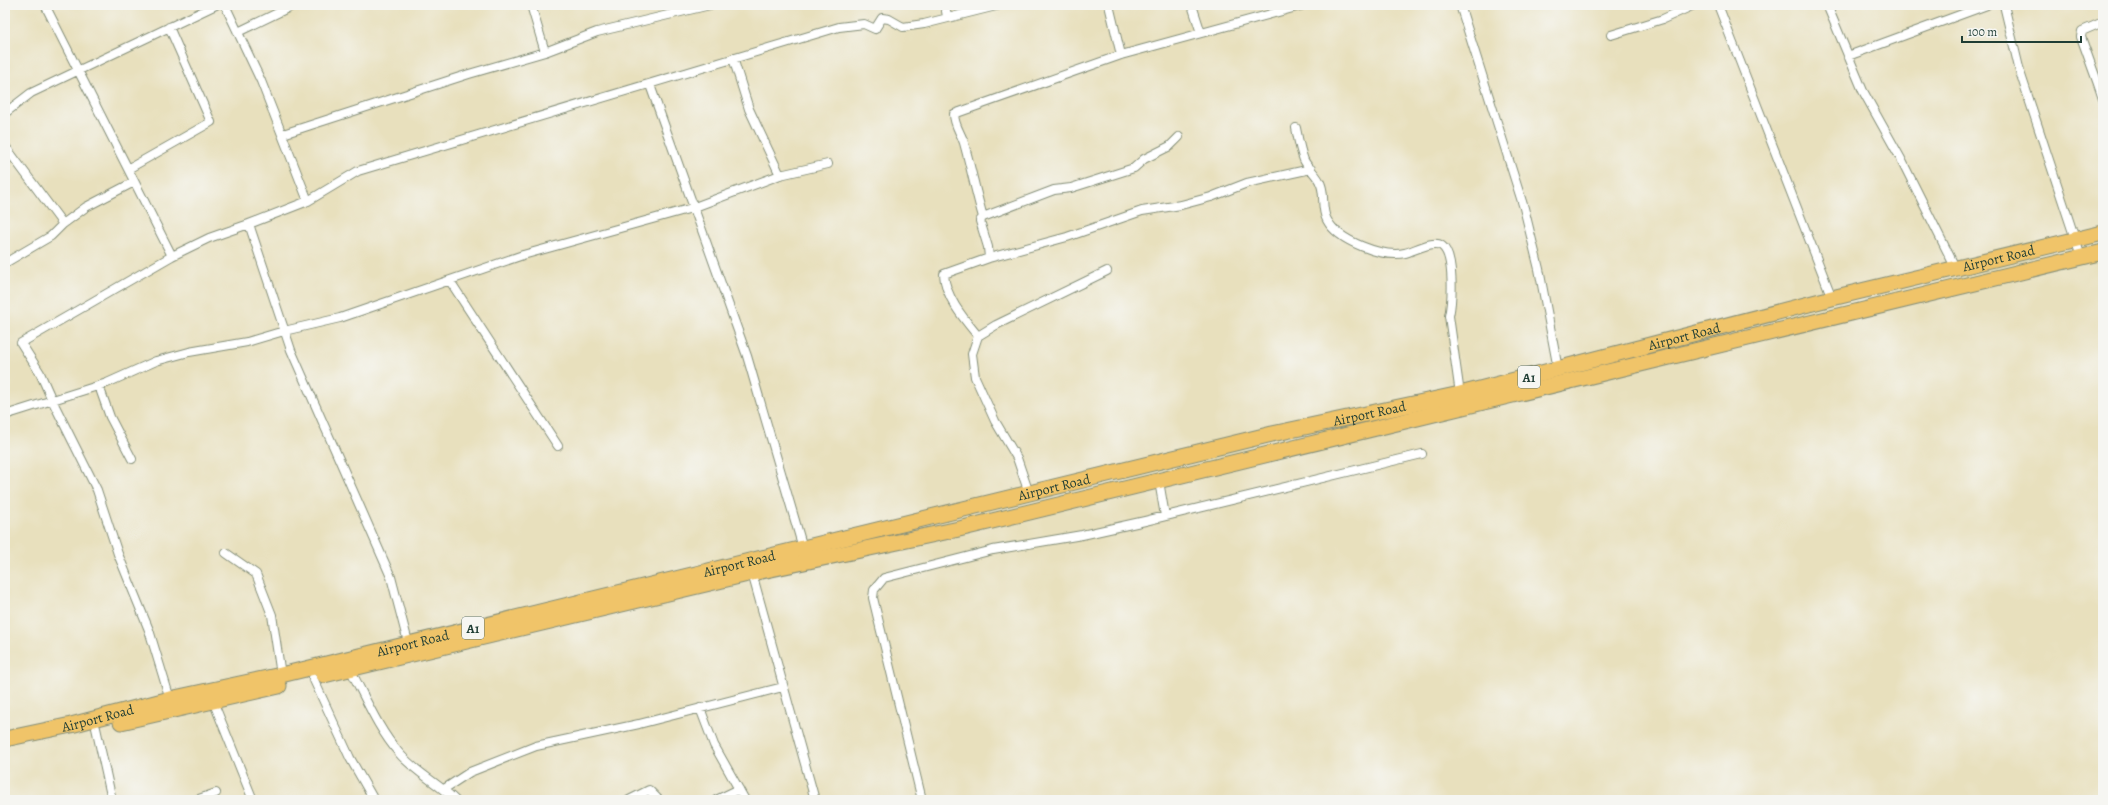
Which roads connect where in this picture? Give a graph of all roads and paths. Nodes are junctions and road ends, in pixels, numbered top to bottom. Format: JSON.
{"nodes":[{"id":1,"x":45,"y":5,"type":"edge"},
{"id":2,"x":216,"y":5,"type":"edge"},
{"id":3,"x":225,"y":5,"type":"edge"},
{"id":4,"x":294,"y":5,"type":"edge"},
{"id":5,"x":531,"y":5,"type":"edge"},
{"id":6,"x":710,"y":5,"type":"edge"},
{"id":7,"x":946,"y":5,"type":"edge"},
{"id":8,"x":1000,"y":5,"type":"edge"},
{"id":9,"x":1109,"y":5,"type":"edge"},
{"id":10,"x":1192,"y":5,"type":"edge"},
{"id":11,"x":1304,"y":5,"type":"edge"},
{"id":12,"x":1460,"y":5,"type":"edge"},
{"id":13,"x":1694,"y":5,"type":"edge"},
{"id":14,"x":1718,"y":5,"type":"edge"},
{"id":15,"x":1827,"y":5,"type":"edge"},
{"id":16,"x":1988,"y":5,"type":"edge"},
{"id":17,"x":2004,"y":5,"type":"edge"},
{"id":18,"x":947,"y":18,"type":"junction"},
{"id":19,"x":2103,"y":22,"type":"edge"},
{"id":20,"x":169,"y":27,"type":"junction"},
{"id":21,"x":238,"y":32,"type":"junction"},
{"id":22,"x":1201,"y":33,"type":"junction"},
{"id":23,"x":1611,"y":35,"type":"dead end"},
{"id":24,"x":545,"y":52,"type":"junction"},
{"id":25,"x":1121,"y":55,"type":"junction"},
{"id":26,"x":1848,"y":56,"type":"junction"},
{"id":27,"x":734,"y":58,"type":"junction"},
{"id":28,"x":77,"y":70,"type":"junction"},
{"id":29,"x":2100,"y":83,"type":"edge"},
{"id":30,"x":650,"y":85,"type":"junction"},
{"id":31,"x":2103,"y":99,"type":"edge"},
{"id":32,"x":5,"y":113,"type":"edge"},
{"id":33,"x":1296,"y":128,"type":"dead end"},
{"id":34,"x":283,"y":134,"type":"junction"},
{"id":35,"x":1179,"y":137,"type":"dead end"},
{"id":36,"x":5,"y":146,"type":"edge"},
{"id":37,"x":828,"y":164,"type":"dead end"},
{"id":38,"x":128,"y":169,"type":"junction"},
{"id":39,"x":1311,"y":169,"type":"junction"},
{"id":40,"x":780,"y":175,"type":"junction"},
{"id":41,"x":134,"y":182,"type":"junction"},
{"id":42,"x":308,"y":200,"type":"junction"},
{"id":43,"x":692,"y":208,"type":"junction"},
{"id":44,"x":983,"y":217,"type":"junction"},
{"id":45,"x":63,"y":224,"type":"junction"},
{"id":46,"x":249,"y":224,"type":"junction"},
{"id":47,"x":2103,"y":233,"type":"edge"},
{"id":48,"x":2074,"y":240,"type":"junction"},
{"id":49,"x":2103,"y":252,"type":"edge"},
{"id":50,"x":172,"y":256,"type":"junction"},
{"id":51,"x":989,"y":258,"type":"junction"},
{"id":52,"x":2081,"y":258,"type":"junction"},
{"id":53,"x":5,"y":263,"type":"edge"},
{"id":54,"x":1956,"y":269,"type":"junction"},
{"id":55,"x":1107,"y":271,"type":"dead end"},
{"id":56,"x":450,"y":280,"type":"junction"},
{"id":57,"x":1832,"y":298,"type":"junction"},
{"id":58,"x":284,"y":331,"type":"junction"},
{"id":59,"x":978,"y":336,"type":"junction"},
{"id":60,"x":1558,"y":370,"type":"junction"},
{"id":61,"x":98,"y":386,"type":"junction"},
{"id":62,"x":1460,"y":394,"type":"junction"},
{"id":63,"x":52,"y":400,"type":"junction"},
{"id":64,"x":5,"y":415,"type":"edge"},
{"id":65,"x":558,"y":446,"type":"dead end"},
{"id":66,"x":1422,"y":454,"type":"dead end"},
{"id":67,"x":132,"y":459,"type":"dead end"},
{"id":68,"x":1159,"y":481,"type":"junction"},
{"id":69,"x":1029,"y":493,"type":"junction"},
{"id":70,"x":1165,"y":516,"type":"junction"},
{"id":71,"x":803,"y":548,"type":"junction"},
{"id":72,"x":226,"y":553,"type":"dead end"},
{"id":73,"x":752,"y":573,"type":"junction"},
{"id":74,"x":410,"y":649,"type":"junction"},
{"id":75,"x":350,"y":669,"type":"junction"},
{"id":76,"x":281,"y":675,"type":"junction"},
{"id":77,"x":313,"y":678,"type":"junction"},
{"id":78,"x":783,"y":687,"type":"junction"},
{"id":79,"x":170,"y":699,"type":"junction"},
{"id":80,"x":213,"y":701,"type":"junction"},
{"id":81,"x":700,"y":708,"type":"junction"},
{"id":82,"x":96,"y":728,"type":"junction"},
{"id":83,"x":5,"y":739,"type":"edge"},
{"id":84,"x":5,"y":749,"type":"edge"},
{"id":85,"x":444,"y":789,"type":"junction"},
{"id":86,"x":739,"y":789,"type":"junction"},
{"id":87,"x":216,"y":793,"type":"dead end"},
{"id":88,"x":814,"y":799,"type":"edge"},
{"id":89,"x":112,"y":800,"type":"edge"},
{"id":90,"x":196,"y":800,"type":"edge"},
{"id":91,"x":253,"y":800,"type":"edge"},
{"id":92,"x":374,"y":800,"type":"edge"},
{"id":93,"x":455,"y":800,"type":"edge"},
{"id":94,"x":629,"y":800,"type":"edge"},
{"id":95,"x":659,"y":800,"type":"edge"},
{"id":96,"x":716,"y":800,"type":"edge"},
{"id":97,"x":745,"y":800,"type":"edge"},
{"id":98,"x":922,"y":800,"type":"edge"}],
"edges":[{"from":1,"to":28,"type":"street"},
{"from":2,"to":20,"type":"street"},
{"from":3,"to":21,"type":"street"},
{"from":4,"to":21,"type":"street"},
{"from":5,"to":24,"type":"street"},
{"from":6,"to":24,"type":"street"},
{"from":7,"to":18,"type":"street"},
{"from":8,"to":18,"type":"street"},
{"from":9,"to":25,"type":"street"},
{"from":10,"to":22,"type":"street"},
{"from":11,"to":22,"type":"street"},
{"from":12,"to":60,"type":"street"},
{"from":13,"to":23,"type":"street"},
{"from":14,"to":57,"type":"street"},
{"from":15,"to":26,"type":"street"},
{"from":16,"to":26,"type":"street"},
{"from":17,"to":48,"type":"street"},
{"from":18,"to":27,"type":"street"},
{"from":19,"to":29,"type":"street"},
{"from":20,"to":28,"type":"street"},
{"from":20,"to":38,"type":"street"},
{"from":21,"to":34,"type":"street"},
{"from":22,"to":25,"type":"street"},
{"from":24,"to":34,"type":"street"},
{"from":25,"to":44,"type":"street"},
{"from":26,"to":54,"type":"street"},
{"from":27,"to":30,"type":"street"},
{"from":27,"to":40,"type":"street"},
{"from":28,"to":32,"type":"street"},
{"from":28,"to":38,"type":"street"},
{"from":29,"to":31,"type":"street"},
{"from":30,"to":42,"type":"street"},
{"from":30,"to":43,"type":"street"},
{"from":33,"to":39,"type":"street"},
{"from":34,"to":42,"type":"street"},
{"from":35,"to":44,"type":"street"},
{"from":36,"to":45,"type":"street"},
{"from":37,"to":40,"type":"street"},
{"from":38,"to":41,"type":"street"},
{"from":39,"to":51,"type":"street"},
{"from":39,"to":62,"type":"street"},
{"from":40,"to":43,"type":"street"},
{"from":41,"to":45,"type":"street"},
{"from":41,"to":50,"type":"street"},
{"from":42,"to":46,"type":"street"},
{"from":43,"to":56,"type":"street"},
{"from":43,"to":71,"type":"street"},
{"from":44,"to":51,"type":"street"},
{"from":45,"to":53,"type":"street"},
{"from":46,"to":50,"type":"street"},
{"from":46,"to":58,"type":"street"},
{"from":47,"to":48,"type":"highway","name":"Airport Road","number":"A1"},
{"from":48,"to":52,"type":"street"},
{"from":48,"to":54,"type":"highway","name":"Airport Road","number":"A1"},
{"from":49,"to":52,"type":"highway","name":"Airport Road","number":"A1"},
{"from":50,"to":63,"type":"street"},
{"from":51,"to":59,"type":"street"},
{"from":52,"to":68,"type":"highway","name":"Airport Road","number":"A1"},
{"from":54,"to":57,"type":"highway","name":"Airport Road","number":"A1"},
{"from":55,"to":59,"type":"street"},
{"from":56,"to":58,"type":"street"},
{"from":56,"to":65,"type":"street"},
{"from":57,"to":60,"type":"highway","name":"Airport Road","number":"A1"},
{"from":58,"to":61,"type":"street"},
{"from":58,"to":74,"type":"street"},
{"from":59,"to":69,"type":"street"},
{"from":60,"to":62,"type":"highway","name":"Airport Road","number":"A1"},
{"from":61,"to":63,"type":"street"},
{"from":61,"to":67,"type":"street"},
{"from":62,"to":69,"type":"highway","name":"Airport Road","number":"A1"},
{"from":63,"to":64,"type":"street"},
{"from":63,"to":79,"type":"street"},
{"from":66,"to":70,"type":"street"},
{"from":68,"to":70,"type":"street"},
{"from":68,"to":73,"type":"highway","name":"Airport Road","number":"A1"},
{"from":69,"to":71,"type":"highway","name":"Airport Road","number":"A1"},
{"from":70,"to":98,"type":"street"},
{"from":71,"to":74,"type":"highway","name":"Airport Road","number":"A1"},
{"from":72,"to":76,"type":"street"},
{"from":73,"to":74,"type":"highway","name":"Airport Road","number":"A1"},
{"from":73,"to":78,"type":"street"},
{"from":74,"to":75,"type":"highway","name":"Airport Road","number":"A1"},
{"from":74,"to":76,"type":"highway","name":"Airport Road","number":"A1"},
{"from":75,"to":77,"type":"highway","name":"Airport Road","number":"A1"},
{"from":75,"to":85,"type":"street"},
{"from":76,"to":79,"type":"highway","name":"Airport Road","number":"A1"},
{"from":77,"to":80,"type":"highway","name":"Airport Road","number":"A1"},
{"from":77,"to":92,"type":"street"},
{"from":78,"to":81,"type":"street"},
{"from":78,"to":88,"type":"street"},
{"from":79,"to":83,"type":"highway","name":"Airport Road","number":"A1"},
{"from":80,"to":82,"type":"highway","name":"Airport Road","number":"A1"},
{"from":80,"to":91,"type":"street"},
{"from":81,"to":85,"type":"street"},
{"from":81,"to":86,"type":"street"},
{"from":82,"to":84,"type":"highway","name":"Airport Road","number":"A1"},
{"from":82,"to":89,"type":"street"},
{"from":85,"to":93,"type":"street"},
{"from":86,"to":96,"type":"street"},
{"from":86,"to":97,"type":"street"},
{"from":87,"to":90,"type":"street"},
{"from":94,"to":95,"type":"street"}]}
